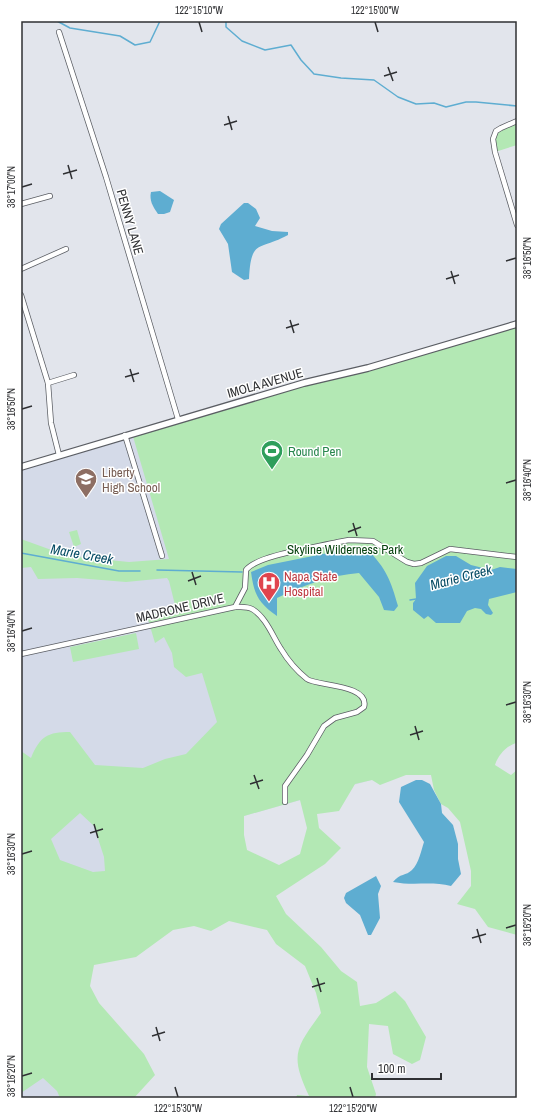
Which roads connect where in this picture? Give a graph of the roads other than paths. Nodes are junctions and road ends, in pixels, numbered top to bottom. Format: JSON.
{"nodes":[{"id":1,"x":59,"y":32,"type":"dead end"},
{"id":2,"x":517,"y":121,"type":"edge"},
{"id":3,"x":50,"y":196,"type":"dead end"},
{"id":4,"x":21,"y":204,"type":"edge"},
{"id":5,"x":517,"y":225,"type":"edge"},
{"id":6,"x":66,"y":250,"type":"dead end"},
{"id":7,"x":21,"y":269,"type":"edge"},
{"id":8,"x":21,"y":295,"type":"edge"},
{"id":9,"x":517,"y":324,"type":"edge"},
{"id":10,"x":74,"y":375,"type":"dead end"},
{"id":11,"x":48,"y":383,"type":"junction"},
{"id":12,"x":178,"y":419,"type":"junction"},
{"id":13,"x":125,"y":435,"type":"junction"},
{"id":14,"x":59,"y":455,"type":"junction"},
{"id":15,"x":21,"y":467,"type":"edge"},
{"id":16,"x":162,"y":556,"type":"dead end"},
{"id":17,"x":517,"y":557,"type":"edge"},
{"id":18,"x":235,"y":607,"type":"junction"},
{"id":19,"x":21,"y":654,"type":"edge"},
{"id":20,"x":285,"y":802,"type":"dead end"}],
"edges":[{"from":1,"to":12,"type":"street","name":"PENNY LANE"},
{"from":2,"to":5,"type":"street"},
{"from":3,"to":4,"type":"street"},
{"from":6,"to":7,"type":"street"},
{"from":8,"to":11,"type":"street"},
{"from":9,"to":12,"type":"street","name":"IMOLA AVENUE"},
{"from":10,"to":11,"type":"street"},
{"from":11,"to":14,"type":"street"},
{"from":12,"to":13,"type":"street","name":"IMOLA AVENUE"},
{"from":13,"to":14,"type":"street","name":"IMOLA AVENUE"},
{"from":13,"to":16,"type":"street"},
{"from":14,"to":15,"type":"street","name":"IMOLA AVENUE"},
{"from":17,"to":18,"type":"street","name":"MADRONE DRIVE"},
{"from":18,"to":19,"type":"street","name":"MADRONE DRIVE"},
{"from":18,"to":20,"type":"street"}]}
